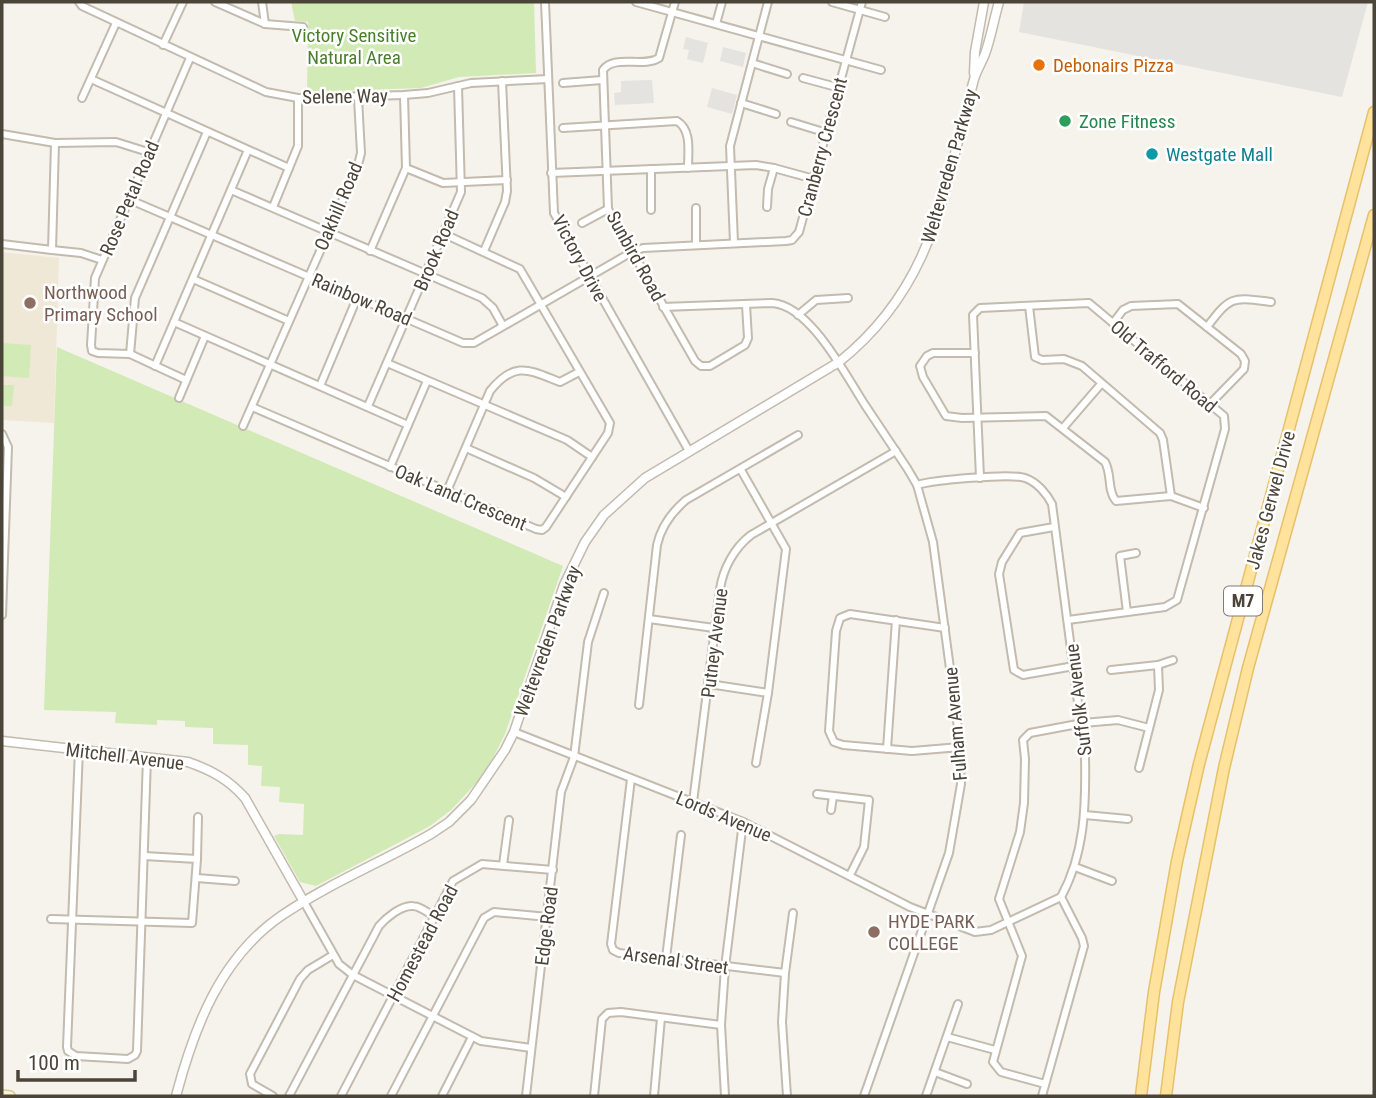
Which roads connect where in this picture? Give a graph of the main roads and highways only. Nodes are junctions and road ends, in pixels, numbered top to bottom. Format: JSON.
{"nodes":[{"id":1,"x":1374,"y":112,"type":"edge"},
{"id":2,"x":1374,"y":215,"type":"edge"},
{"id":3,"x":2,"y":1095,"type":"edge"},
{"id":4,"x":10,"y":1096,"type":"edge"},
{"id":5,"x":1141,"y":1096,"type":"edge"},
{"id":6,"x":1166,"y":1096,"type":"edge"}],
"edges":[{"from":1,"to":5,"type":"main road","name":"Jakes Gerwel Drive","number":"M7"},
{"from":2,"to":6,"type":"main road","name":"Jakes Gerwel Drive","number":"M7"},
{"from":3,"to":4,"type":"main road"}]}
